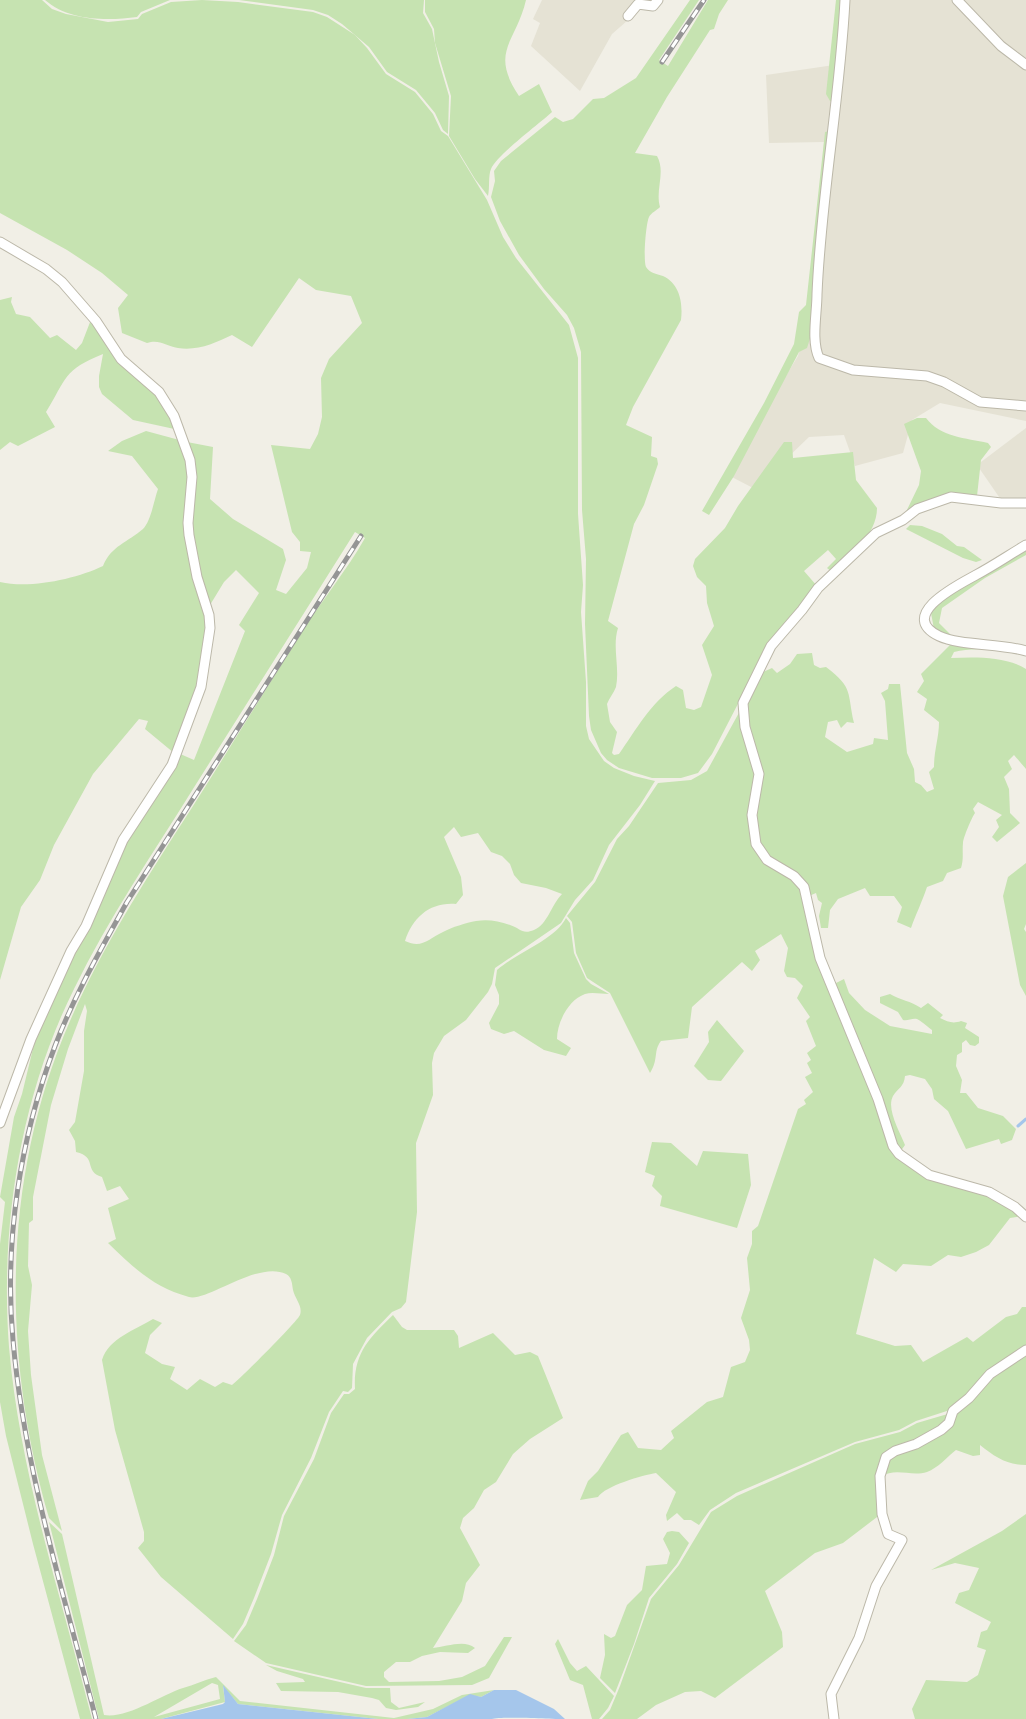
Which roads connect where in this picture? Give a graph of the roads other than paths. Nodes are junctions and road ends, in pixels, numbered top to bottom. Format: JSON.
{"nodes":[{"id":1,"x":658,"y":0,"type":"edge"},
{"id":2,"x":844,"y":0,"type":"edge"},
{"id":3,"x":957,"y":0,"type":"edge"},
{"id":4,"x":628,"y":16,"type":"dead end"},
{"id":5,"x":1026,"y":65,"type":"edge"},
{"id":6,"x":0,"y":242,"type":"edge"},
{"id":7,"x":1026,"y":406,"type":"edge"},
{"id":8,"x":1026,"y":503,"type":"edge"},
{"id":9,"x":1026,"y":545,"type":"edge"},
{"id":10,"x":1026,"y":651,"type":"edge"},
{"id":11,"x":0,"y":1123,"type":"edge"},
{"id":12,"x":1026,"y":1217,"type":"edge"},
{"id":13,"x":1026,"y":1350,"type":"edge"},
{"id":14,"x":834,"y":1719,"type":"edge"}],
"edges":[{"from":1,"to":4,"type":"street"},
{"from":2,"to":7,"type":"street"},
{"from":3,"to":5,"type":"street"},
{"from":6,"to":11,"type":"street"},
{"from":8,"to":12,"type":"street"},
{"from":9,"to":10,"type":"street"},
{"from":13,"to":14,"type":"street"}]}
